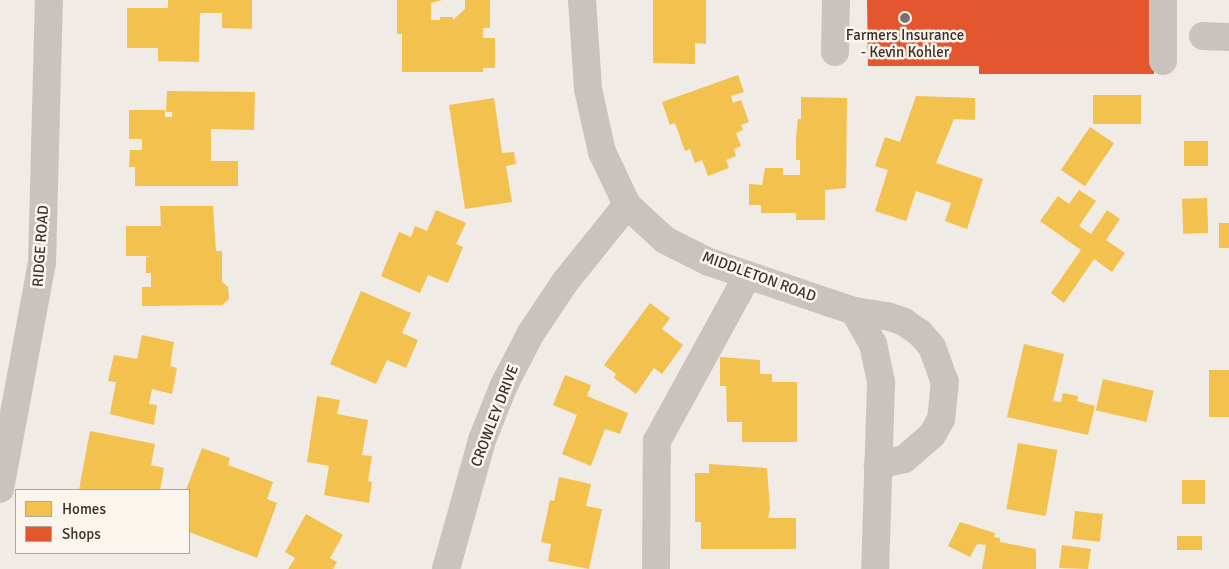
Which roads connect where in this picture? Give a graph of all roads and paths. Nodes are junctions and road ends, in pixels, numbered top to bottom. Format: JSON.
{"nodes":[{"id":1,"x":49,"y":0,"type":"edge"},
{"id":2,"x":582,"y":0,"type":"edge"},
{"id":3,"x":836,"y":0,"type":"edge"},
{"id":4,"x":1163,"y":0,"type":"edge"},
{"id":5,"x":835,"y":52,"type":"dead end"},
{"id":6,"x":1163,"y":61,"type":"dead end"},
{"id":7,"x":627,"y":205,"type":"junction"},
{"id":8,"x":748,"y":275,"type":"junction"},
{"id":9,"x":854,"y":311,"type":"junction"},
{"id":10,"x":878,"y":464,"type":"junction"},
{"id":11,"x":0,"y":489,"type":"edge"},
{"id":12,"x":446,"y":569,"type":"edge"},
{"id":13,"x":656,"y":569,"type":"edge"},
{"id":14,"x":875,"y":569,"type":"edge"}],
"edges":[{"from":1,"to":11,"type":"street","name":"RIDGE ROAD"},
{"from":2,"to":7,"type":"street","name":"MIDDLETON ROAD"},
{"from":3,"to":5,"type":"street"},
{"from":4,"to":6,"type":"street"},
{"from":7,"to":8,"type":"street","name":"MIDDLETON ROAD"},
{"from":7,"to":12,"type":"street","name":"CROWLEY DRIVE"},
{"from":8,"to":9,"type":"street","name":"MIDDLETON ROAD"},
{"from":8,"to":13,"type":"street"},
{"from":9,"to":10,"type":"street"},
{"from":9,"to":10,"type":"street","name":"MIDDLETON ROAD"},
{"from":10,"to":14,"type":"street"}]}
